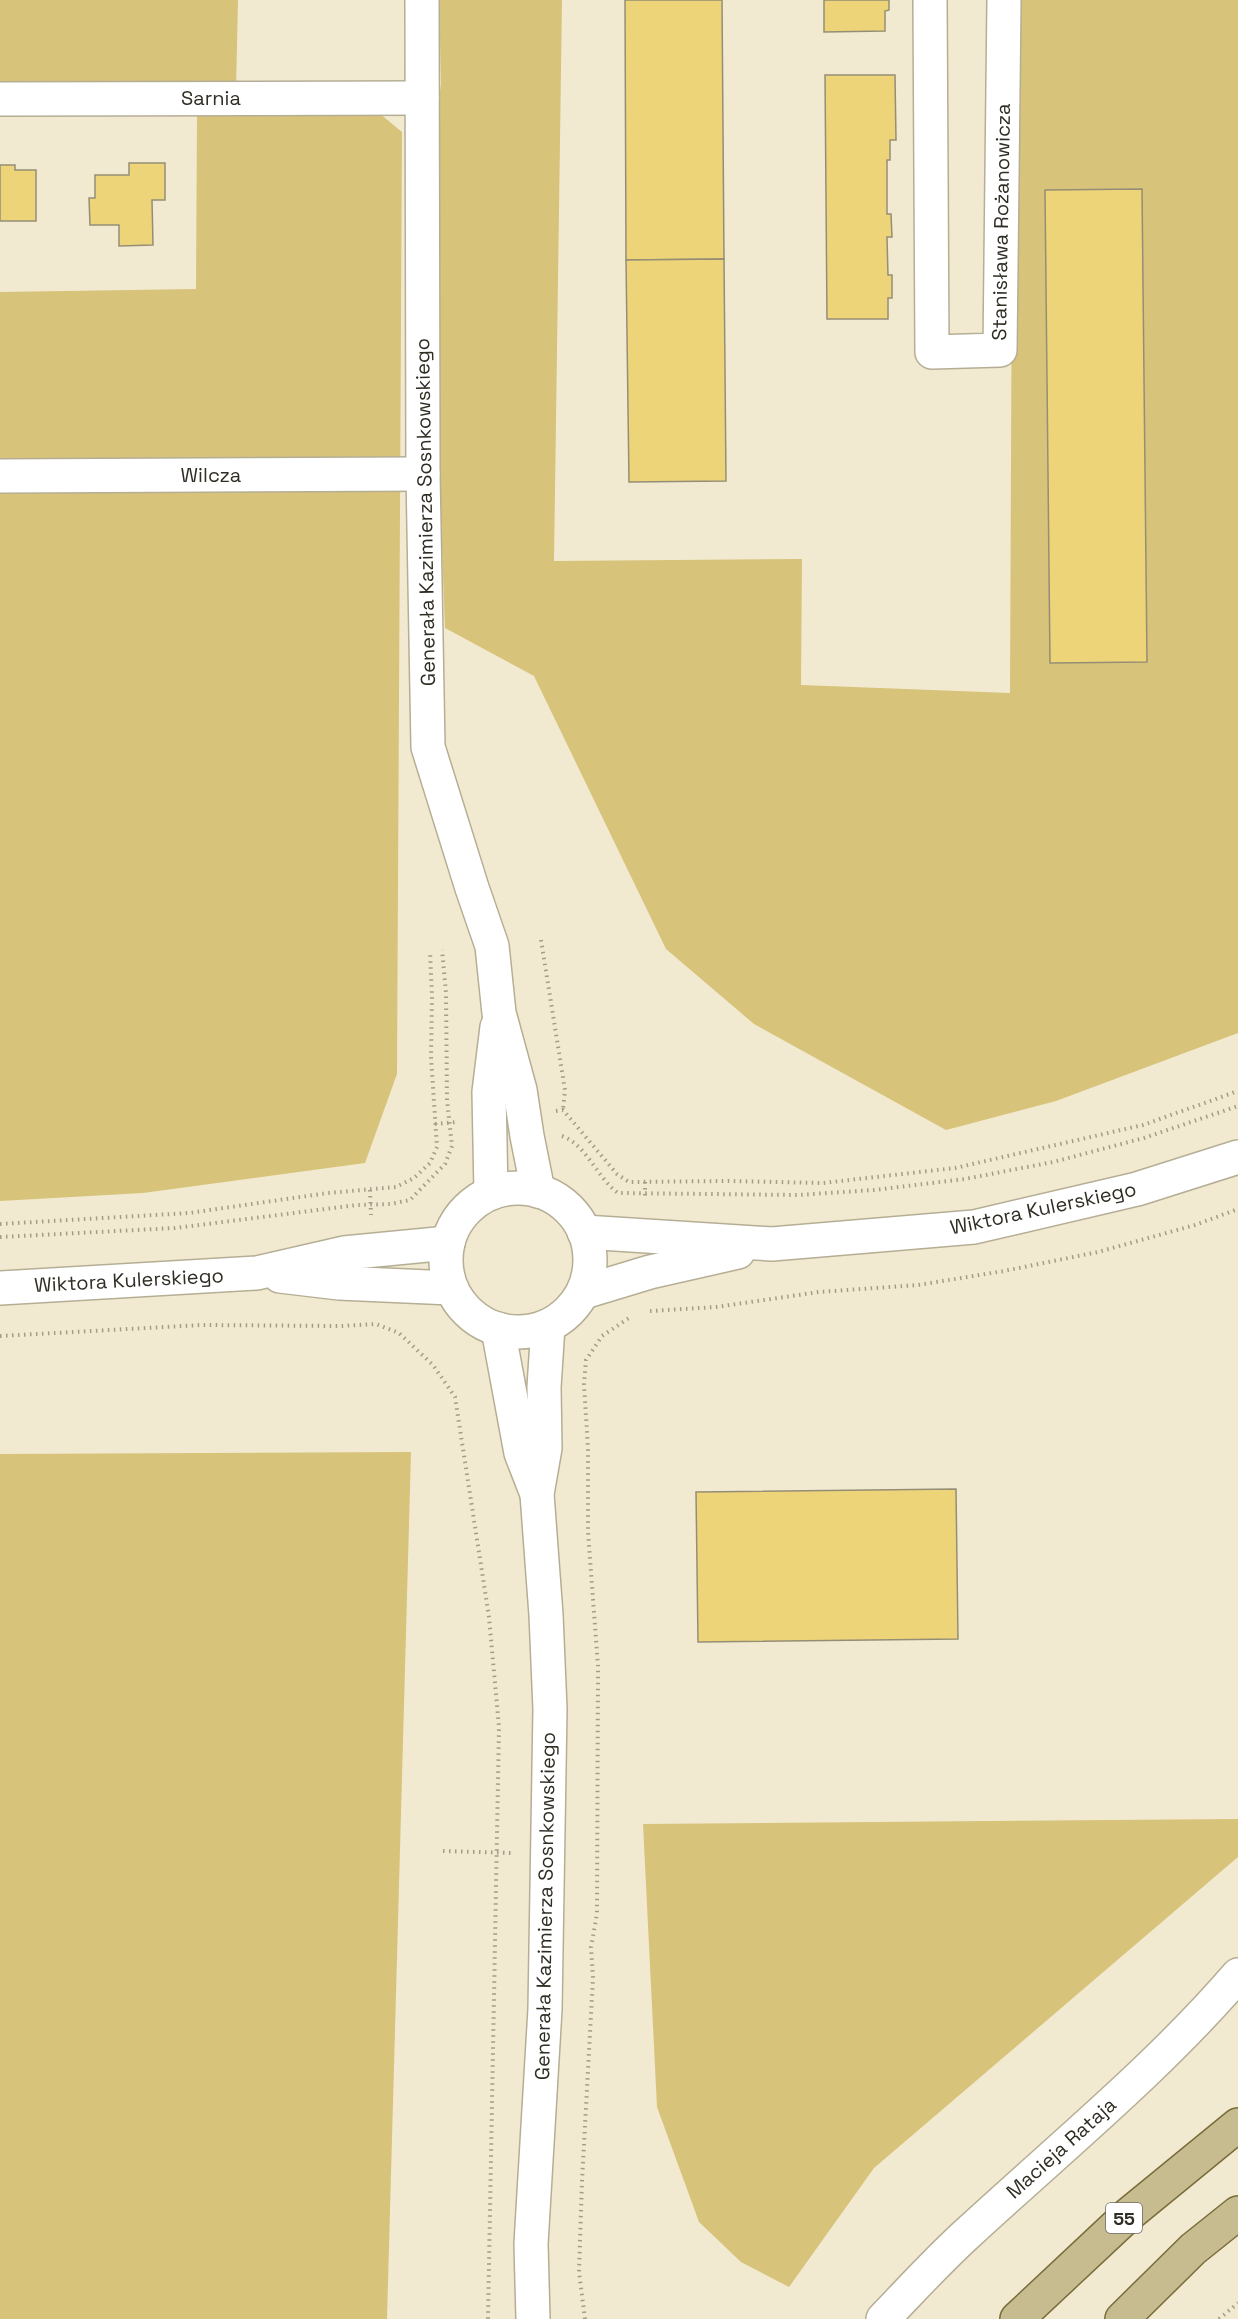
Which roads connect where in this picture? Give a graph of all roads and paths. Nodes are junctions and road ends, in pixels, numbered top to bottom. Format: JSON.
{"nodes":[{"id":1,"x":422,"y":0,"type":"edge"},
{"id":2,"x":930,"y":0,"type":"edge"},
{"id":3,"x":1005,"y":0,"type":"edge"},
{"id":4,"x":422,"y":98,"type":"junction"},
{"id":5,"x":0,"y":99,"type":"edge"},
{"id":6,"x":423,"y":474,"type":"junction"},
{"id":7,"x":0,"y":476,"type":"edge"},
{"id":8,"x":541,"y":940,"type":"dead end"},
{"id":9,"x":442,"y":950,"type":"dead end"},
{"id":10,"x":430,"y":951,"type":"dead end"},
{"id":11,"x":499,"y":1013,"type":"junction"},
{"id":12,"x":1238,"y":1091,"type":"edge"},
{"id":13,"x":1238,"y":1106,"type":"edge"},
{"id":14,"x":562,"y":1110,"type":"junction"},
{"id":15,"x":449,"y":1122,"type":"junction"},
{"id":16,"x":435,"y":1125,"type":"junction"},
{"id":17,"x":525,"y":1125,"type":"junction"},
{"id":18,"x":491,"y":1129,"type":"junction"},
{"id":19,"x":452,"y":1146,"type":"junction"},
{"id":20,"x":1238,"y":1157,"type":"edge"},
{"id":21,"x":538,"y":1191,"type":"junction"},
{"id":22,"x":491,"y":1193,"type":"junction"},
{"id":23,"x":1238,"y":1209,"type":"edge"},
{"id":24,"x":0,"y":1224,"type":"edge"},
{"id":25,"x":584,"y":1232,"type":"junction"},
{"id":26,"x":0,"y":1237,"type":"edge"},
{"id":27,"x":448,"y":1243,"type":"junction"},
{"id":28,"x":772,"y":1244,"type":"junction"},
{"id":29,"x":257,"y":1273,"type":"junction"},
{"id":30,"x":0,"y":1288,"type":"edge"},
{"id":31,"x":451,"y":1288,"type":"junction"},
{"id":32,"x":584,"y":1292,"type":"junction"},
{"id":33,"x":644,"y":1313,"type":"dead end"},
{"id":34,"x":635,"y":1316,"type":"dead end"},
{"id":35,"x":548,"y":1326,"type":"junction"},
{"id":36,"x":498,"y":1329,"type":"junction"},
{"id":37,"x":0,"y":1336,"type":"edge"},
{"id":38,"x":537,"y":1494,"type":"junction"},
{"id":39,"x":443,"y":1851,"type":"dead end"},
{"id":40,"x":497,"y":1853,"type":"junction"},
{"id":41,"x":547,"y":1853,"type":"junction"},
{"id":42,"x":1238,"y":1975,"type":"edge"},
{"id":43,"x":1238,"y":2125,"type":"edge"},
{"id":44,"x":1238,"y":2213,"type":"edge"},
{"id":45,"x":1238,"y":2303,"type":"edge"},
{"id":46,"x":488,"y":2319,"type":"edge"},
{"id":47,"x":533,"y":2319,"type":"edge"},
{"id":48,"x":585,"y":2319,"type":"edge"},
{"id":49,"x":882,"y":2319,"type":"edge"},
{"id":50,"x":1017,"y":2319,"type":"edge"},
{"id":51,"x":1122,"y":2319,"type":"edge"},
{"id":52,"x":1219,"y":2319,"type":"edge"}],
"edges":[{"from":1,"to":4,"type":"street","name":"Generała Kazimierza Sosnkowskiego"},
{"from":2,"to":3,"type":"street","name":"Stanisława Rożanowicza"},
{"from":4,"to":5,"type":"street","name":"Sarnia"},
{"from":4,"to":6,"type":"street","name":"Generała Kazimierza Sosnkowskiego"},
{"from":6,"to":7,"type":"street","name":"Wilcza"},
{"from":6,"to":11,"type":"street","name":"Generała Kazimierza Sosnkowskiego"},
{"from":8,"to":14,"type":"path"},
{"from":9,"to":15,"type":"path"},
{"from":10,"to":16,"type":"path"},
{"from":11,"to":17,"type":"street","name":"Generała Kazimierza Sosnkowskiego"},
{"from":11,"to":18,"type":"street","name":"Generała Kazimierza Sosnkowskiego"},
{"from":12,"to":14,"type":"path"},
{"from":13,"to":17,"type":"path"},
{"from":14,"to":17,"type":"path"},
{"from":15,"to":16,"type":"path"},
{"from":15,"to":18,"type":"path"},
{"from":15,"to":19,"type":"path"},
{"from":16,"to":24,"type":"path"},
{"from":17,"to":21,"type":"street","name":"Generała Kazimierza Sosnkowskiego"},
{"from":18,"to":19,"type":"path"},
{"from":18,"to":22,"type":"street","name":"Generała Kazimierza Sosnkowskiego"},
{"from":19,"to":26,"type":"path"},
{"from":20,"to":28,"type":"street","name":"Wiktora Kulerskiego"},
{"from":21,"to":22,"type":"street"},
{"from":21,"to":25,"type":"street"},
{"from":22,"to":27,"type":"street"},
{"from":23,"to":33,"type":"path"},
{"from":25,"to":28,"type":"street","name":"Wiktora Kulerskiego"},
{"from":25,"to":32,"type":"street"},
{"from":27,"to":29,"type":"street","name":"Wiktora Kulerskiego"},
{"from":27,"to":31,"type":"street"},
{"from":28,"to":32,"type":"street","name":"Wiktora Kulerskiego"},
{"from":29,"to":30,"type":"street","name":"Wiktora Kulerskiego"},
{"from":29,"to":31,"type":"street","name":"Wiktora Kulerskiego"},
{"from":31,"to":36,"type":"street"},
{"from":32,"to":35,"type":"street"},
{"from":34,"to":48,"type":"path"},
{"from":35,"to":36,"type":"street"},
{"from":35,"to":38,"type":"street","name":"Generała Kazimierza Sosnkowskiego"},
{"from":36,"to":38,"type":"street","name":"Generała Kazimierza Sosnkowskiego"},
{"from":37,"to":40,"type":"path"},
{"from":38,"to":41,"type":"street","name":"Generała Kazimierza Sosnkowskiego"},
{"from":39,"to":40,"type":"path"},
{"from":40,"to":41,"type":"path"},
{"from":40,"to":46,"type":"path"},
{"from":41,"to":47,"type":"street","name":"Generała Kazimierza Sosnkowskiego"},
{"from":42,"to":49,"type":"street","name":"Macieja Rataja"},
{"from":43,"to":50,"type":"main road","number":"55"},
{"from":44,"to":51,"type":"main road"},
{"from":45,"to":52,"type":"path"}]}
